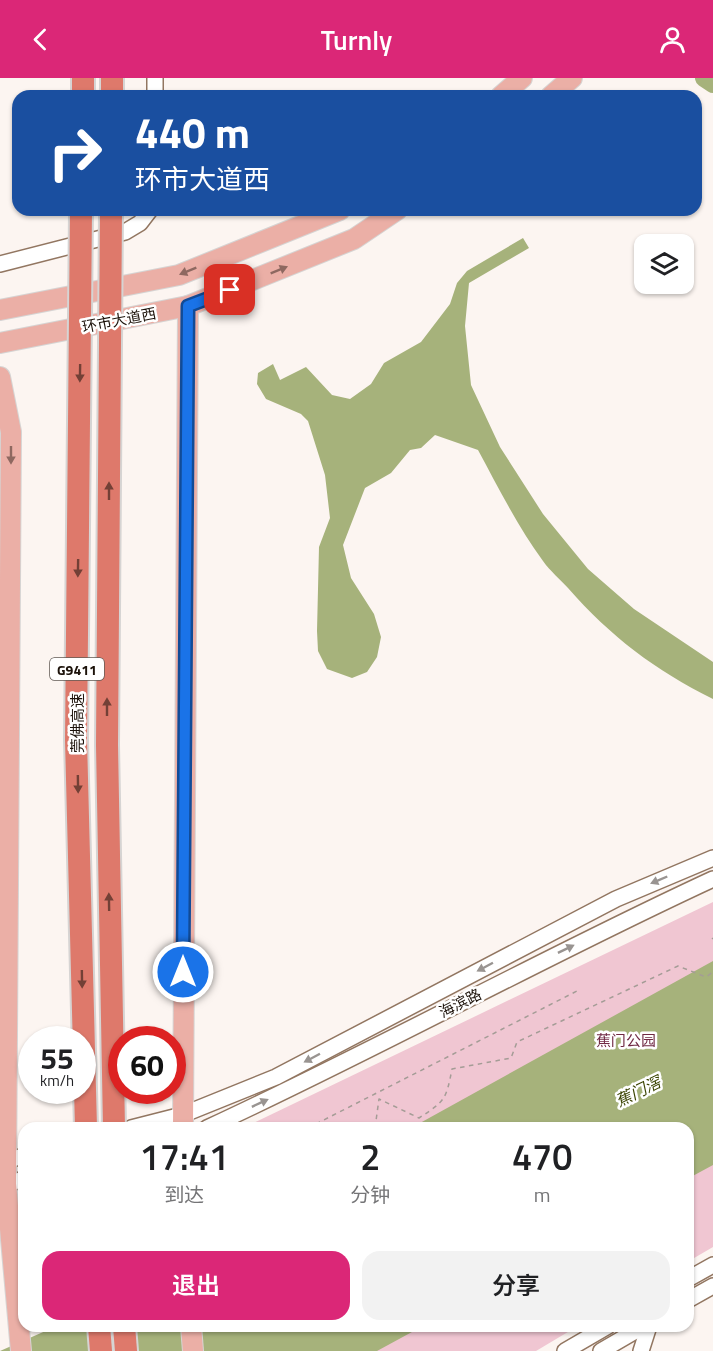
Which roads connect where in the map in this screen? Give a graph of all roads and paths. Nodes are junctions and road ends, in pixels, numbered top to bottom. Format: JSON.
{"nodes":[{"id":1,"x":522,"y":78,"type":"edge"},
{"id":2,"x":572,"y":78,"type":"edge"},
{"id":3,"x":508,"y":90,"type":"edge"},
{"id":4,"x":558,"y":90,"type":"edge"},
{"id":5,"x":81,"y":216,"type":"edge"},
{"id":6,"x":111,"y":216,"type":"edge"},
{"id":7,"x":146,"y":216,"type":"edge"},
{"id":8,"x":325,"y":216,"type":"edge"},
{"id":9,"x":388,"y":216,"type":"edge"},
{"id":10,"x":0,"y":264,"type":"edge"},
{"id":11,"x":188,"y":306,"type":"junction"},
{"id":12,"x":0,"y":310,"type":"edge"},
{"id":13,"x":0,"y":343,"type":"edge"},
{"id":14,"x":0,"y":377,"type":"edge"},
{"id":15,"x":713,"y":858,"type":"edge"},
{"id":16,"x":713,"y":879,"type":"edge"},
{"id":17,"x":713,"y":972,"type":"edge"},
{"id":18,"x":577,"y":991,"type":"dead end"},
{"id":19,"x":375,"y":1094,"type":"junction"},
{"id":20,"x":379,"y":1099,"type":"junction"},
{"id":21,"x":183,"y":1121,"type":"edge"},
{"id":22,"x":86,"y":1122,"type":"edge"},
{"id":23,"x":114,"y":1122,"type":"edge"},
{"id":24,"x":220,"y":1122,"type":"edge"},
{"id":25,"x":320,"y":1122,"type":"edge"},
{"id":26,"x":376,"y":1122,"type":"edge"},
{"id":27,"x":10,"y":1160,"type":"edge"},
{"id":28,"x":10,"y":1183,"type":"edge"},
{"id":29,"x":713,"y":1265,"type":"edge"},
{"id":30,"x":694,"y":1276,"type":"edge"},
{"id":31,"x":713,"y":1286,"type":"edge"},
{"id":32,"x":694,"y":1297,"type":"edge"},
{"id":33,"x":18,"y":1313,"type":"edge"},
{"id":34,"x":20,"y":1332,"type":"edge"},
{"id":35,"x":99,"y":1332,"type":"edge"},
{"id":36,"x":124,"y":1332,"type":"edge"},
{"id":37,"x":191,"y":1332,"type":"edge"},
{"id":38,"x":598,"y":1332,"type":"edge"},
{"id":39,"x":634,"y":1332,"type":"edge"},
{"id":40,"x":648,"y":1332,"type":"edge"},
{"id":41,"x":590,"y":1337,"type":"junction"},
{"id":42,"x":603,"y":1350,"type":"edge"},
{"id":43,"x":21,"y":1351,"type":"edge"},
{"id":44,"x":101,"y":1351,"type":"edge"},
{"id":45,"x":126,"y":1351,"type":"edge"},
{"id":46,"x":193,"y":1351,"type":"edge"},
{"id":47,"x":565,"y":1351,"type":"edge"},
{"id":48,"x":641,"y":1351,"type":"edge"}],
"edges":[{"from":1,"to":3,"type":"main road"},
{"from":2,"to":4,"type":"main road"},
{"from":5,"to":22,"type":"highway","name":"莞佛高速","number":"G9411","one_way":true,"bridge":true},
{"from":23,"to":6,"type":"highway","name":"莞佛高速","number":"G9411","one_way":true,"bridge":true},
{"from":7,"to":10,"type":"street"},
{"from":8,"to":12,"type":"main road","one_way":true},
{"from":11,"to":9,"type":"main road","name":"环市大道西","one_way":true},
{"from":11,"to":13,"type":"main road","name":"环市大道西"},
{"from":11,"to":21,"type":"main road"},
{"from":14,"to":27,"type":"main road","one_way":true},
{"from":15,"to":21,"type":"street","one_way":true},
{"from":24,"to":16,"type":"street","name":"海滨路","one_way":true},
{"from":17,"to":20,"type":"path"},
{"from":18,"to":19,"type":"path"},
{"from":19,"to":20,"type":"path"},
{"from":19,"to":25,"type":"path"},
{"from":20,"to":26,"type":"path"},
{"from":27,"to":28,"type":"main road"},
{"from":28,"to":33,"type":"main road"},
{"from":29,"to":30,"type":"street"},
{"from":31,"to":32,"type":"street"},
{"from":34,"to":43,"type":"main road"},
{"from":35,"to":44,"type":"highway"},
{"from":36,"to":45,"type":"highway"},
{"from":37,"to":46,"type":"main road"},
{"from":38,"to":41,"type":"street"},
{"from":39,"to":42,"type":"street"},
{"from":40,"to":48,"type":"street"},
{"from":41,"to":42,"type":"street"},
{"from":41,"to":47,"type":"street"}]}
